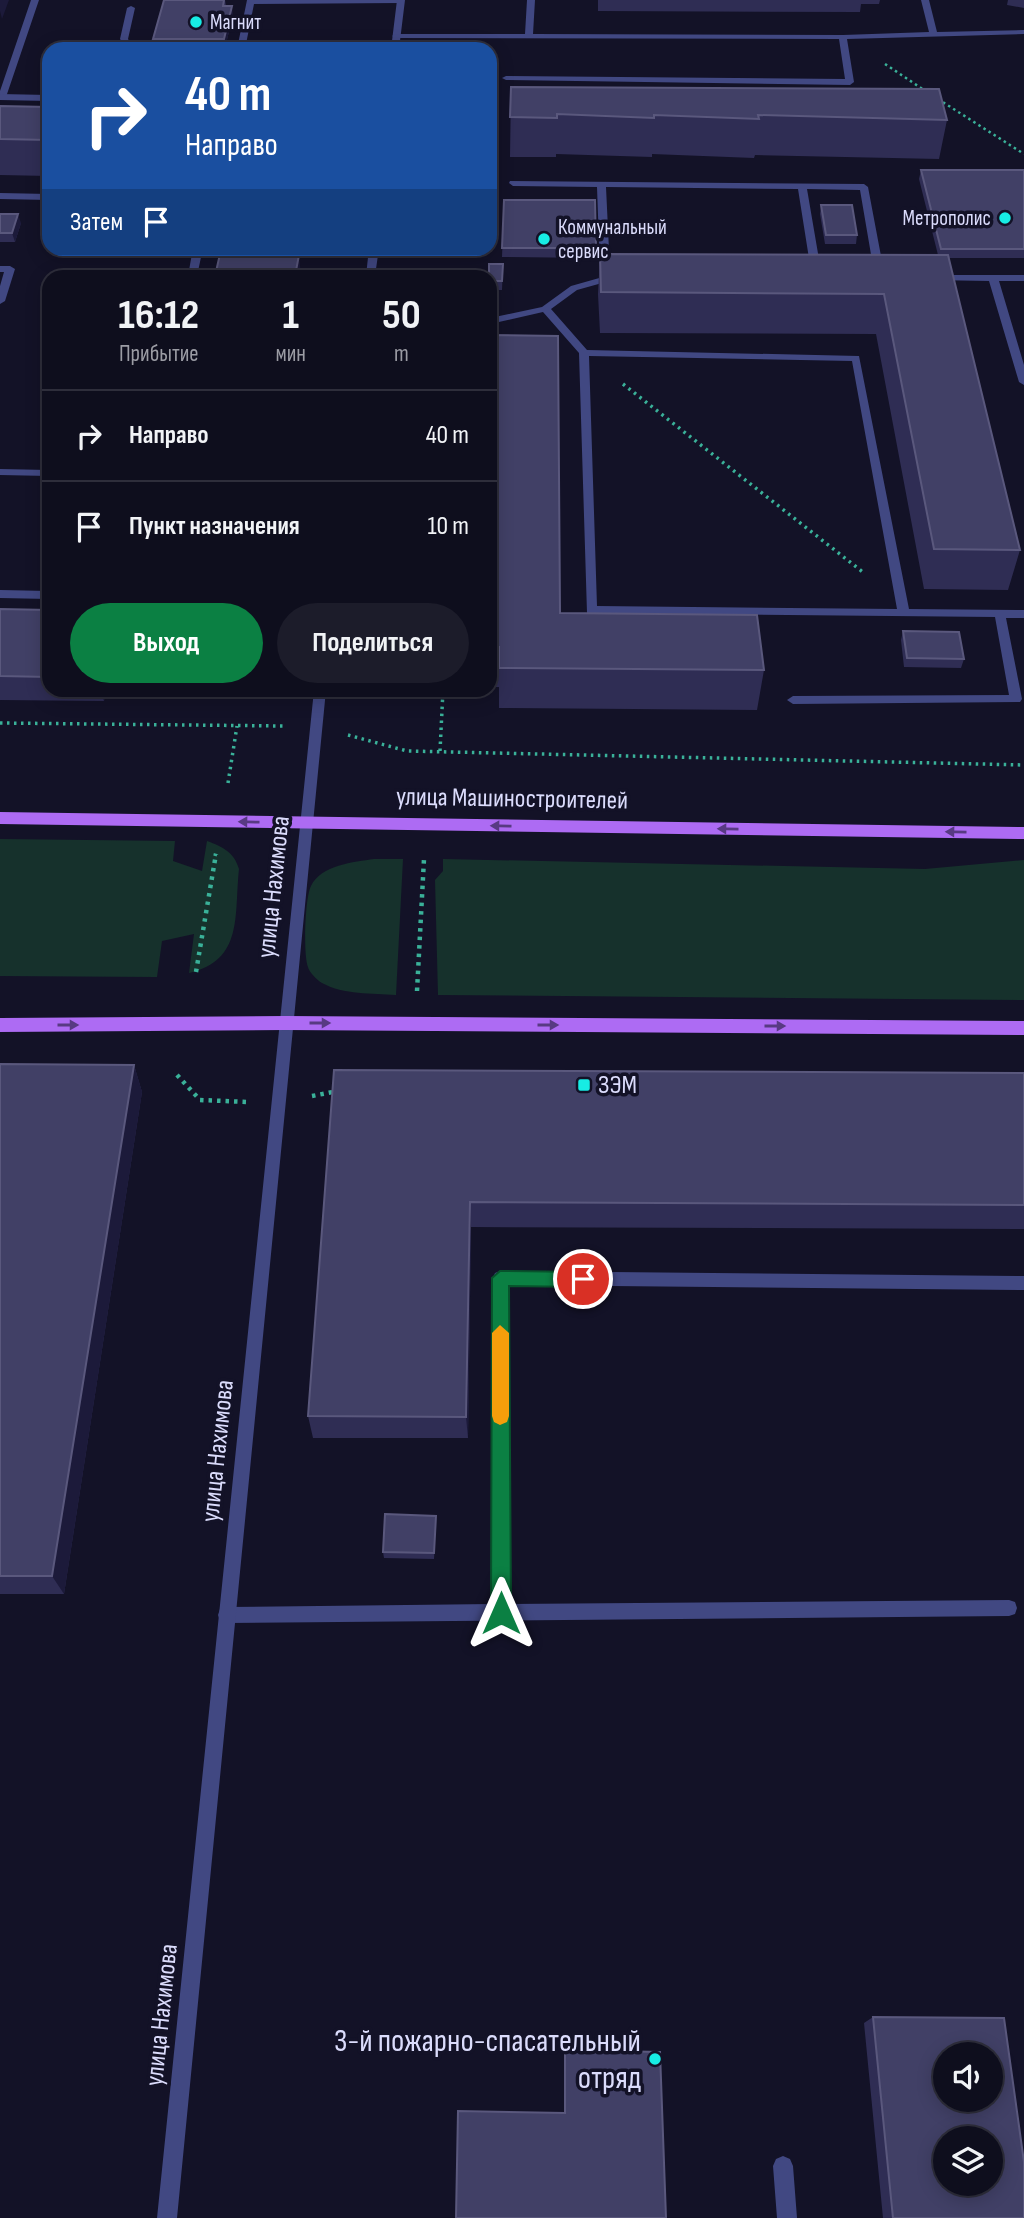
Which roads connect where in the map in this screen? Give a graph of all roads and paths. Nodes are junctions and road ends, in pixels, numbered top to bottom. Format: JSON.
{"nodes":[{"id":1,"x":35,"y":0,"type":"edge"},
{"id":2,"x":401,"y":0,"type":"edge"},
{"id":3,"x":531,"y":0,"type":"edge"},
{"id":4,"x":925,"y":0,"type":"edge"},
{"id":5,"x":250,"y":1,"type":"edge"},
{"id":6,"x":131,"y":8,"type":"dead end"},
{"id":7,"x":1024,"y":32,"type":"edge"},
{"id":8,"x":933,"y":33,"type":"junction"},
{"id":9,"x":396,"y":36,"type":"junction"},
{"id":10,"x":529,"y":37,"type":"junction"},
{"id":11,"x":843,"y":37,"type":"junction"},
{"id":12,"x":126,"y":42,"type":"edge"},
{"id":13,"x":242,"y":42,"type":"edge"},
{"id":14,"x":396,"y":42,"type":"edge"},
{"id":15,"x":506,"y":78,"type":"dead end"},
{"id":16,"x":1,"y":97,"type":"edge"},
{"id":17,"x":42,"y":98,"type":"edge"},
{"id":18,"x":1024,"y":154,"type":"edge"},
{"id":19,"x":513,"y":183,"type":"dead end"},
{"id":20,"x":601,"y":185,"type":"junction"},
{"id":21,"x":802,"y":186,"type":"junction"},
{"id":22,"x":0,"y":196,"type":"edge"},
{"id":23,"x":42,"y":197,"type":"edge"},
{"id":24,"x":0,"y":269,"type":"edge"},
{"id":25,"x":622,"y":275,"type":"edge"},
{"id":26,"x":803,"y":276,"type":"edge"},
{"id":27,"x":817,"y":277,"type":"junction"},
{"id":28,"x":830,"y":277,"type":"edge"},
{"id":29,"x":867,"y":277,"type":"edge"},
{"id":30,"x":879,"y":277,"type":"junction"},
{"id":31,"x":892,"y":277,"type":"edge"},
{"id":32,"x":917,"y":277,"type":"edge"},
{"id":33,"x":606,"y":278,"type":"junction"},
{"id":34,"x":993,"y":278,"type":"junction"},
{"id":35,"x":1024,"y":278,"type":"edge"},
{"id":36,"x":0,"y":301,"type":"edge"},
{"id":37,"x":545,"y":309,"type":"junction"},
{"id":38,"x":497,"y":319,"type":"edge"},
{"id":39,"x":584,"y":353,"type":"junction"},
{"id":40,"x":1024,"y":382,"type":"edge"},
{"id":41,"x":0,"y":471,"type":"edge"},
{"id":42,"x":42,"y":473,"type":"edge"},
{"id":43,"x":0,"y":594,"type":"edge"},
{"id":44,"x":42,"y":595,"type":"edge"},
{"id":45,"x":904,"y":614,"type":"junction"},
{"id":46,"x":1024,"y":614,"type":"edge"},
{"id":47,"x":1000,"y":615,"type":"junction"},
{"id":48,"x":319,"y":697,"type":"edge"},
{"id":49,"x":443,"y":697,"type":"edge"},
{"id":50,"x":793,"y":700,"type":"dead end"},
{"id":51,"x":0,"y":723,"type":"edge"},
{"id":52,"x":237,"y":726,"type":"junction"},
{"id":53,"x":315,"y":726,"type":"junction"},
{"id":54,"x":440,"y":751,"type":"junction"},
{"id":55,"x":1024,"y":765,"type":"edge"},
{"id":56,"x":228,"y":783,"type":"dead end"},
{"id":57,"x":0,"y":818,"type":"edge"},
{"id":58,"x":305,"y":822,"type":"junction"},
{"id":59,"x":1024,"y":833,"type":"edge"},
{"id":60,"x":217,"y":847,"type":"dead end"},
{"id":61,"x":424,"y":859,"type":"dead end"},
{"id":62,"x":196,"y":972,"type":"dead end"},
{"id":63,"x":417,"y":995,"type":"dead end"},
{"id":64,"x":285,"y":1023,"type":"junction"},
{"id":65,"x":0,"y":1026,"type":"edge"},
{"id":66,"x":1024,"y":1028,"type":"edge"},
{"id":67,"x":177,"y":1075,"type":"dead end"},
{"id":68,"x":341,"y":1090,"type":"edge"},
{"id":69,"x":277,"y":1103,"type":"junction"},
{"id":70,"x":1024,"y":1283,"type":"edge"},
{"id":71,"x":1009,"y":1608,"type":"dead end"},
{"id":72,"x":501,"y":1613,"type":"junction"},
{"id":73,"x":226,"y":1615,"type":"junction"},
{"id":74,"x":783,"y":2166,"type":"dead end"},
{"id":75,"x":167,"y":2218,"type":"edge"},
{"id":76,"x":787,"y":2218,"type":"edge"}],
"edges":[{"from":1,"to":16,"type":"street"},
{"from":2,"to":5,"type":"street"},
{"from":2,"to":9,"type":"street"},
{"from":3,"to":10,"type":"street"},
{"from":4,"to":8,"type":"street"},
{"from":5,"to":13,"type":"street"},
{"from":6,"to":12,"type":"street"},
{"from":7,"to":8,"type":"street"},
{"from":8,"to":11,"type":"street"},
{"from":9,"to":10,"type":"street"},
{"from":9,"to":14,"type":"street"},
{"from":10,"to":11,"type":"street"},
{"from":11,"to":15,"type":"street"},
{"from":11,"to":18,"type":"path"},
{"from":16,"to":17,"type":"street"},
{"from":19,"to":20,"type":"street"},
{"from":20,"to":21,"type":"street"},
{"from":20,"to":33,"type":"street"},
{"from":21,"to":27,"type":"street"},
{"from":21,"to":30,"type":"street"},
{"from":22,"to":23,"type":"street"},
{"from":24,"to":36,"type":"street"},
{"from":25,"to":33,"type":"street"},
{"from":26,"to":27,"type":"street"},
{"from":27,"to":28,"type":"street"},
{"from":29,"to":30,"type":"street"},
{"from":30,"to":31,"type":"street"},
{"from":32,"to":34,"type":"street"},
{"from":33,"to":37,"type":"street"},
{"from":34,"to":35,"type":"street"},
{"from":34,"to":40,"type":"street"},
{"from":37,"to":38,"type":"street"},
{"from":37,"to":39,"type":"street"},
{"from":39,"to":45,"type":"path"},
{"from":39,"to":45,"type":"street"},
{"from":39,"to":45,"type":"street"},
{"from":41,"to":42,"type":"street"},
{"from":43,"to":44,"type":"street"},
{"from":45,"to":47,"type":"street"},
{"from":46,"to":47,"type":"street"},
{"from":47,"to":50,"type":"street"},
{"from":48,"to":53,"type":"street","name":"улица Нахимова"},
{"from":49,"to":54,"type":"path"},
{"from":51,"to":52,"type":"path"},
{"from":52,"to":53,"type":"path"},
{"from":52,"to":56,"type":"path"},
{"from":53,"to":54,"type":"path"},
{"from":53,"to":58,"type":"street","name":"улица Нахимова"},
{"from":54,"to":55,"type":"path"},
{"from":58,"to":57,"type":"main road","name":"улица Машиностроителей","one_way":true},
{"from":59,"to":58,"type":"main road","name":"улица Машиностроителей","one_way":true},
{"from":58,"to":64,"type":"street","name":"улица Нахимова"},
{"from":60,"to":62,"type":"path"},
{"from":61,"to":63,"type":"path"},
{"from":65,"to":64,"type":"main road","one_way":true},
{"from":64,"to":66,"type":"main road","one_way":true},
{"from":64,"to":69,"type":"street","name":"улица Нахимова"},
{"from":67,"to":69,"type":"path"},
{"from":68,"to":69,"type":"path"},
{"from":69,"to":73,"type":"street","name":"улица Нахимова"},
{"from":70,"to":72,"type":"street"},
{"from":71,"to":72,"type":"street"},
{"from":72,"to":73,"type":"street"},
{"from":73,"to":75,"type":"street","name":"улица Нахимова"},
{"from":74,"to":76,"type":"street"}]}
